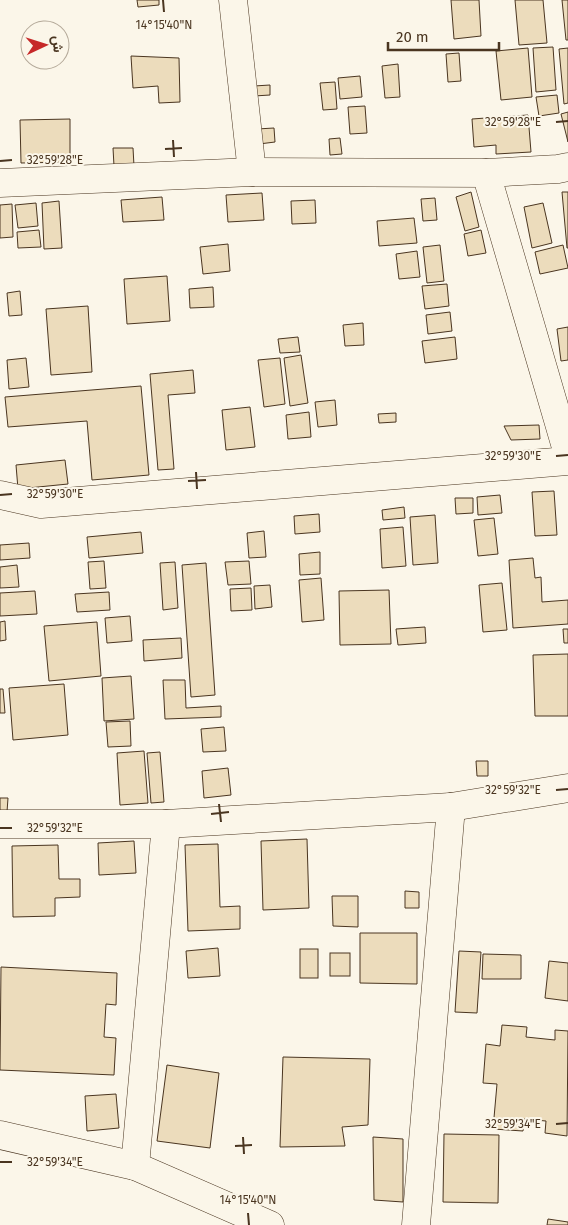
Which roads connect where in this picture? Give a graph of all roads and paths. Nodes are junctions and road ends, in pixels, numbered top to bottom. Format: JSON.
{"nodes":[{"id":1,"x":233,"y":0,"type":"edge"},
{"id":2,"x":568,"y":167,"type":"edge"},
{"id":3,"x":252,"y":172,"type":"junction"},
{"id":4,"x":486,"y":173,"type":"junction"},
{"id":5,"x":0,"y":183,"type":"edge"},
{"id":6,"x":568,"y":454,"type":"edge"},
{"id":7,"x":568,"y":461,"type":"edge"},
{"id":8,"x":0,"y":495,"type":"edge"},
{"id":9,"x":568,"y":788,"type":"edge"},
{"id":10,"x":451,"y":807,"type":"junction"},
{"id":11,"x":0,"y":824,"type":"edge"},
{"id":12,"x":166,"y":824,"type":"junction"},
{"id":13,"x":0,"y":1135,"type":"edge"},
{"id":14,"x":135,"y":1166,"type":"junction"},
{"id":15,"x":270,"y":1225,"type":"edge"},
{"id":16,"x":416,"y":1225,"type":"edge"}],
"edges":[{"from":1,"to":3,"type":"street"},
{"from":2,"to":4,"type":"street"},
{"from":3,"to":4,"type":"street"},
{"from":3,"to":5,"type":"street"},
{"from":4,"to":6,"type":"street"},
{"from":7,"to":8,"type":"street"},
{"from":9,"to":10,"type":"street"},
{"from":10,"to":12,"type":"street"},
{"from":10,"to":16,"type":"street"},
{"from":11,"to":12,"type":"street"},
{"from":12,"to":14,"type":"street"},
{"from":13,"to":14,"type":"street"},
{"from":14,"to":15,"type":"street"}]}
